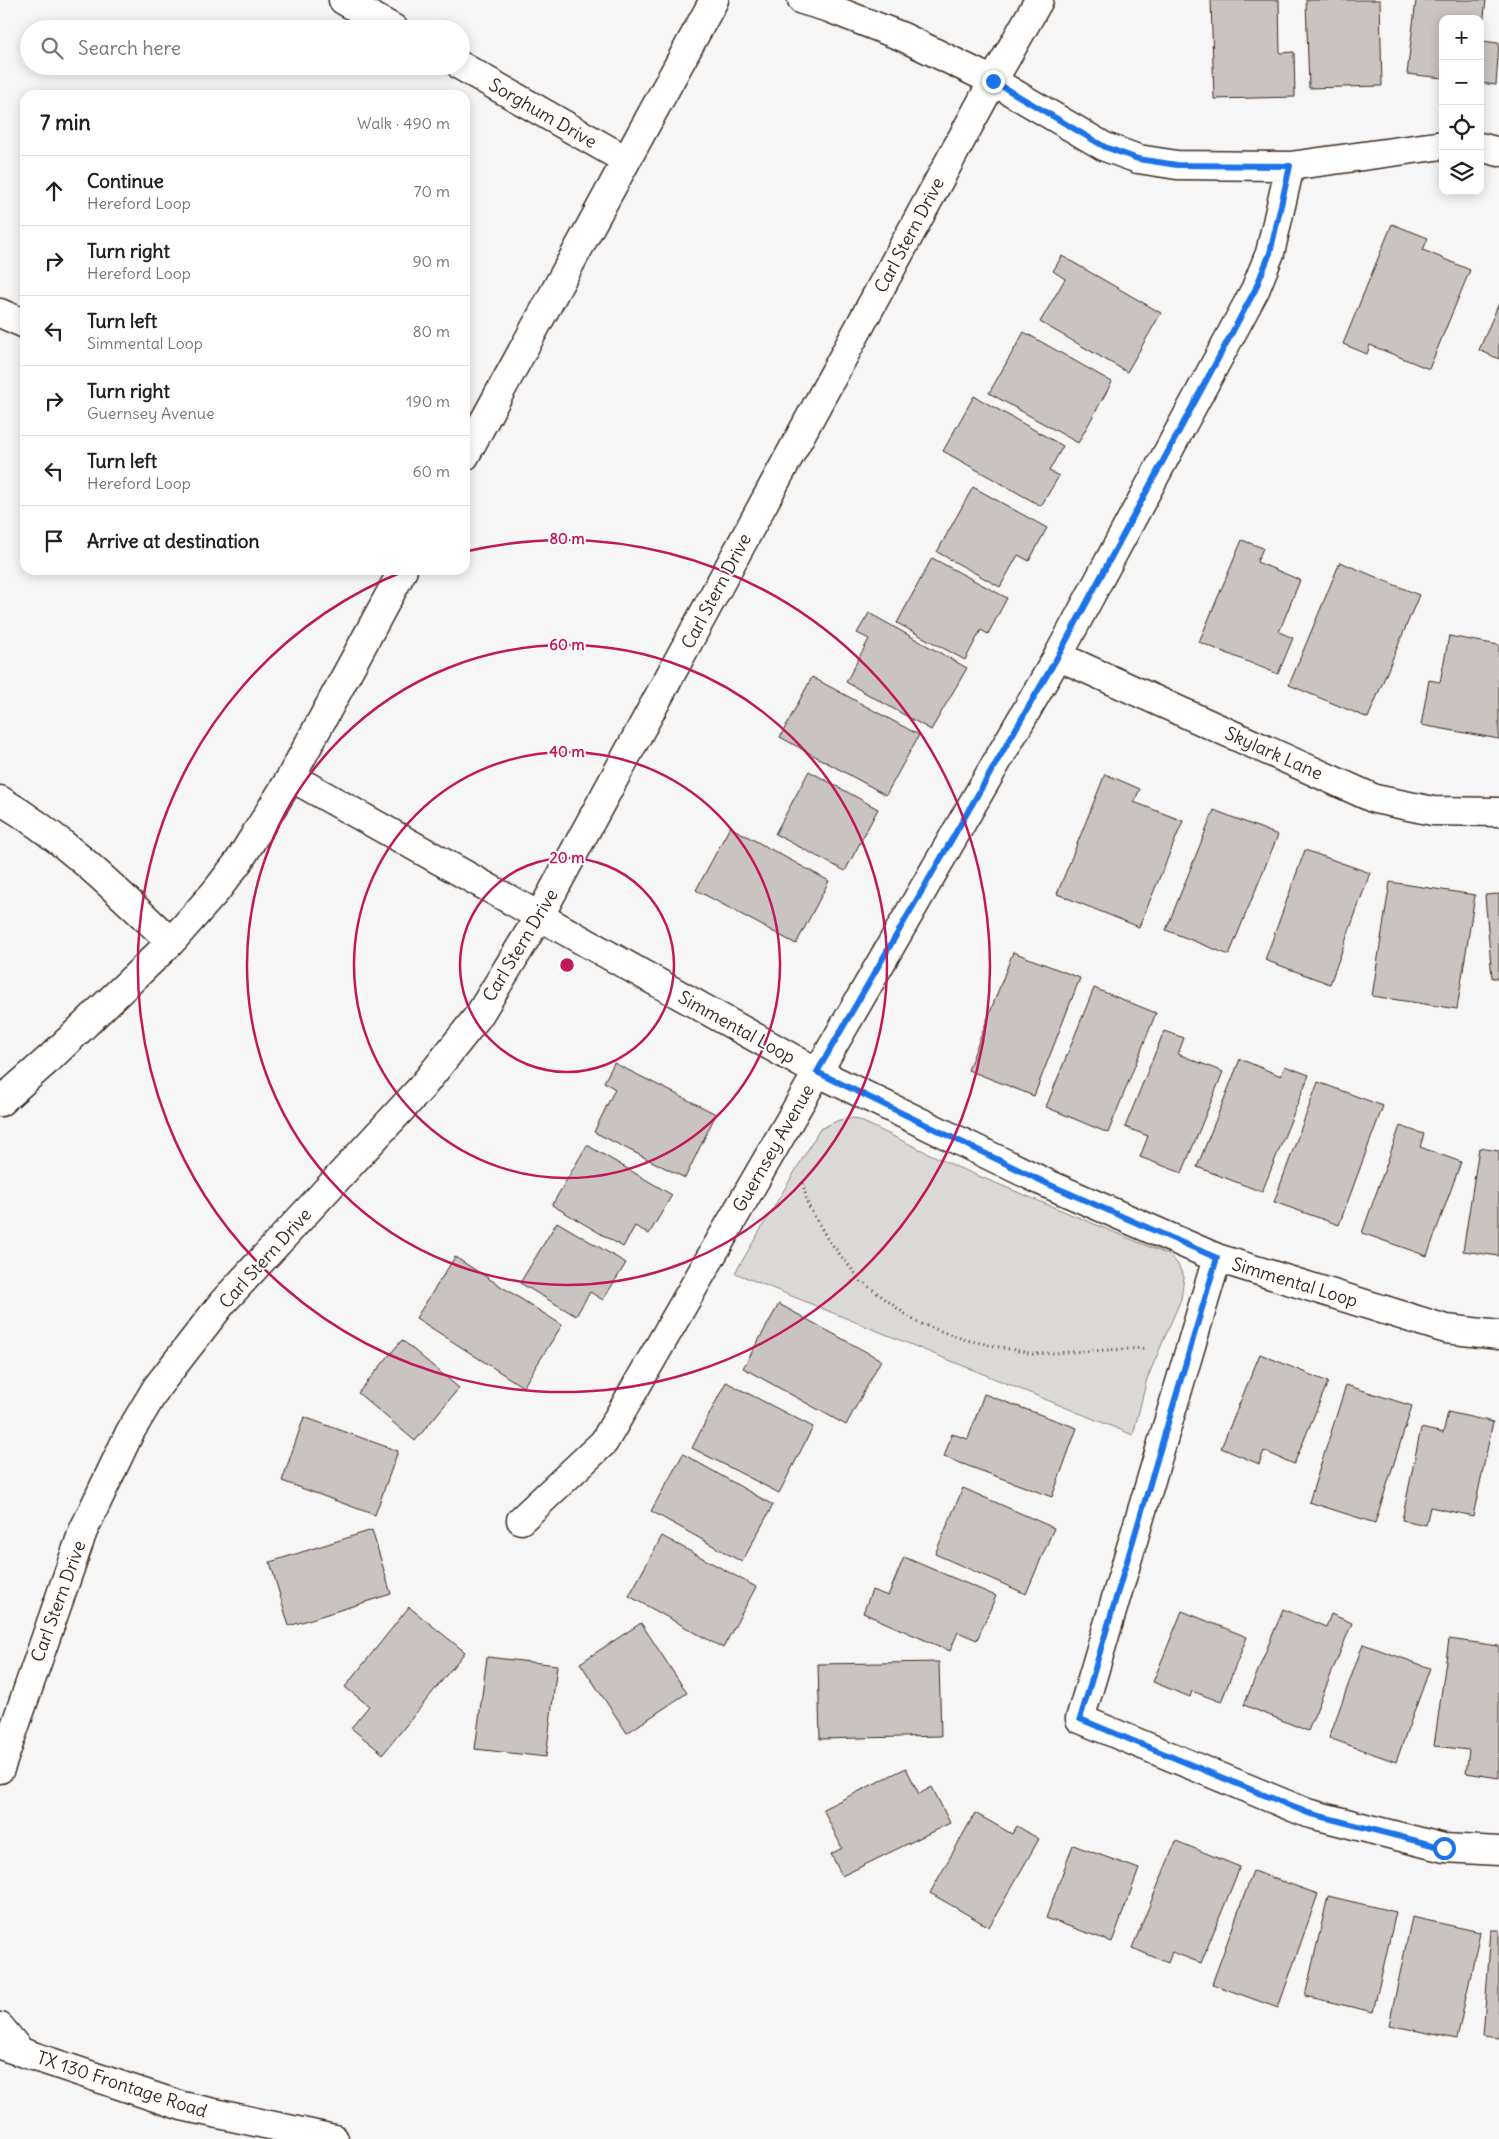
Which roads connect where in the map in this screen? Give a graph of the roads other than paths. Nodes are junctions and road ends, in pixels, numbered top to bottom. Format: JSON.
{"nodes":[{"id":1,"x":343,"y":0,"type":"edge"},
{"id":2,"x":714,"y":0,"type":"edge"},
{"id":3,"x":802,"y":0,"type":"edge"},
{"id":4,"x":1039,"y":0,"type":"edge"},
{"id":5,"x":378,"y":20,"type":"edge"},
{"id":6,"x":470,"y":72,"type":"edge"},
{"id":7,"x":993,"y":81,"type":"junction"},
{"id":8,"x":1439,"y":145,"type":"edge"},
{"id":9,"x":1484,"y":148,"type":"edge"},
{"id":10,"x":1499,"y":152,"type":"edge"},
{"id":11,"x":626,"y":160,"type":"junction"},
{"id":12,"x":1290,"y":166,"type":"junction"},
{"id":13,"x":0,"y":313,"type":"edge"},
{"id":14,"x":20,"y":322,"type":"edge"},
{"id":15,"x":470,"y":447,"type":"edge"},
{"id":16,"x":400,"y":575,"type":"edge"},
{"id":17,"x":1058,"y":656,"type":"junction"},
{"id":18,"x":291,"y":777,"type":"junction"},
{"id":19,"x":0,"y":800,"type":"edge"},
{"id":20,"x":1499,"y":812,"type":"edge"},
{"id":21,"x":540,"y":915,"type":"junction"},
{"id":22,"x":171,"y":942,"type":"junction"},
{"id":23,"x":817,"y":1072,"type":"junction"},
{"id":24,"x":0,"y":1102,"type":"edge"},
{"id":25,"x":1217,"y":1258,"type":"junction"},
{"id":26,"x":1499,"y":1335,"type":"edge"},
{"id":27,"x":521,"y":1520,"type":"dead end"},
{"id":28,"x":0,"y":1769,"type":"edge"},
{"id":29,"x":1499,"y":1851,"type":"edge"},
{"id":30,"x":0,"y":2028,"type":"edge"},
{"id":31,"x":10,"y":2047,"type":"edge"},
{"id":32,"x":334,"y":2139,"type":"edge"}],
"edges":[{"from":1,"to":5,"type":"street"},
{"from":2,"to":11,"type":"street"},
{"from":3,"to":7,"type":"street"},
{"from":4,"to":7,"type":"street","name":"Carl Stern Drive"},
{"from":6,"to":11,"type":"street","name":"Sorghum Drive"},
{"from":7,"to":12,"type":"street"},
{"from":7,"to":21,"type":"street","name":"Carl Stern Drive"},
{"from":8,"to":12,"type":"street"},
{"from":9,"to":10,"type":"street"},
{"from":11,"to":15,"type":"street"},
{"from":12,"to":17,"type":"street","name":"Guernsey Avenue"},
{"from":13,"to":14,"type":"street"},
{"from":16,"to":18,"type":"street"},
{"from":17,"to":20,"type":"street","name":"Skylark Lane"},
{"from":17,"to":23,"type":"street","name":"Guernsey Avenue"},
{"from":18,"to":21,"type":"street","name":"Simmental Loop"},
{"from":18,"to":22,"type":"street"},
{"from":19,"to":22,"type":"street"},
{"from":21,"to":23,"type":"street","name":"Simmental Loop"},
{"from":21,"to":28,"type":"street","name":"Carl Stern Drive"},
{"from":22,"to":24,"type":"street"},
{"from":23,"to":25,"type":"street","name":"Simmental Loop"},
{"from":23,"to":27,"type":"street","name":"Guernsey Avenue"},
{"from":25,"to":26,"type":"street","name":"Simmental Loop"},
{"from":25,"to":29,"type":"street"},
{"from":30,"to":31,"type":"street"},
{"from":31,"to":32,"type":"street","name":"TX 130 Frontage Road"}]}
